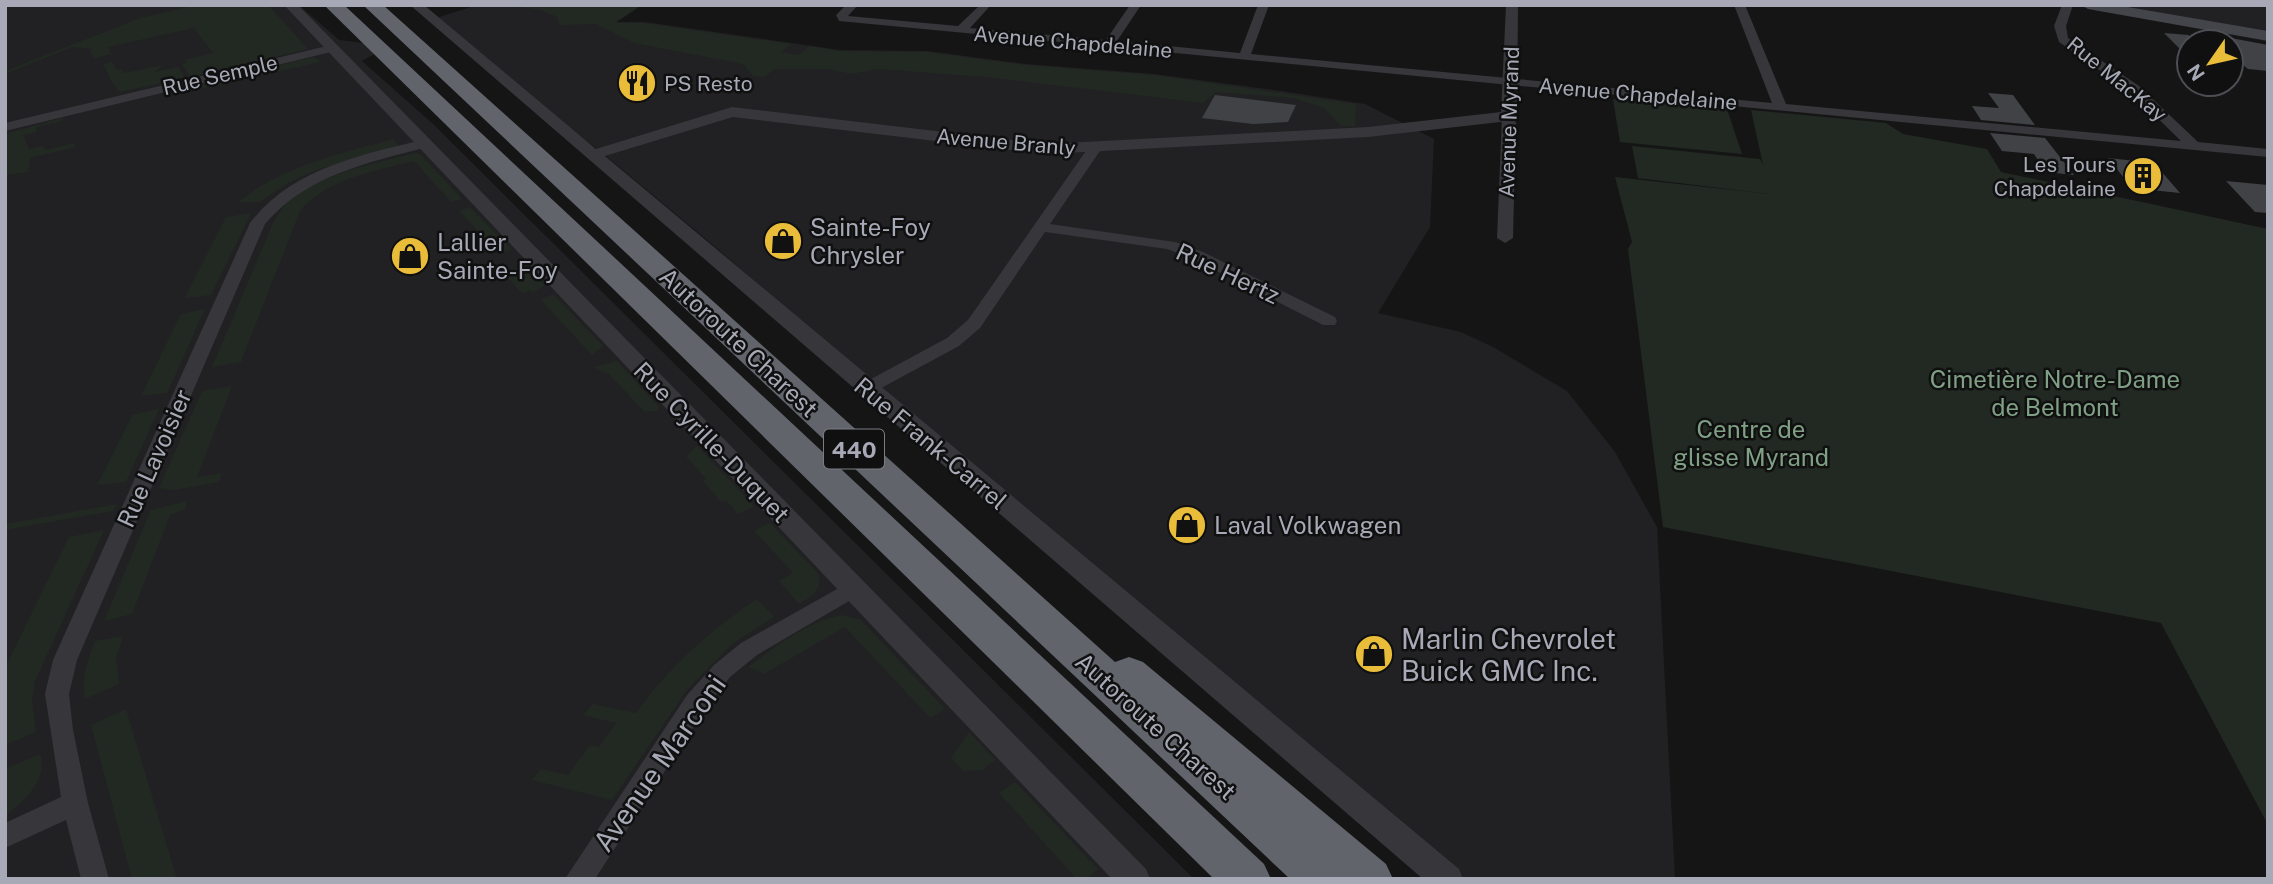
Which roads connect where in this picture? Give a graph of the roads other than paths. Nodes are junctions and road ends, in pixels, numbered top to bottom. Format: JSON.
{"nodes":[{"id":1,"x":290,"y":5,"type":"edge"},
{"id":2,"x":334,"y":5,"type":"edge"},
{"id":3,"x":372,"y":5,"type":"edge"},
{"id":4,"x":416,"y":5,"type":"edge"},
{"id":5,"x":853,"y":5,"type":"edge"},
{"id":6,"x":986,"y":5,"type":"edge"},
{"id":7,"x":1136,"y":5,"type":"edge"},
{"id":8,"x":1264,"y":5,"type":"edge"},
{"id":9,"x":1512,"y":5,"type":"edge"},
{"id":10,"x":1739,"y":5,"type":"edge"},
{"id":11,"x":2068,"y":5,"type":"edge"},
{"id":12,"x":2088,"y":5,"type":"edge"},
{"id":13,"x":960,"y":31,"type":"junction"},
{"id":14,"x":2268,"y":36,"type":"edge"},
{"id":15,"x":1109,"y":45,"type":"junction"},
{"id":16,"x":331,"y":49,"type":"junction"},
{"id":17,"x":1244,"y":57,"type":"junction"},
{"id":18,"x":1511,"y":83,"type":"junction"},
{"id":19,"x":107,"y":101,"type":"junction"},
{"id":20,"x":1781,"y":108,"type":"junction"},
{"id":21,"x":5,"y":116,"type":"edge"},
{"id":22,"x":1509,"y":116,"type":"junction"},
{"id":23,"x":5,"y":127,"type":"edge"},
{"id":24,"x":422,"y":144,"type":"junction"},
{"id":25,"x":2194,"y":146,"type":"junction"},
{"id":26,"x":1095,"y":148,"type":"junction"},
{"id":27,"x":2268,"y":153,"type":"edge"},
{"id":28,"x":593,"y":155,"type":"junction"},
{"id":29,"x":1041,"y":227,"type":"junction"},
{"id":30,"x":1505,"y":238,"type":"dead end"},
{"id":31,"x":1329,"y":321,"type":"dead end"},
{"id":32,"x":866,"y":389,"type":"junction"},
{"id":33,"x":954,"y":542,"type":"junction"},
{"id":34,"x":853,"y":588,"type":"junction"},
{"id":35,"x":75,"y":803,"type":"junction"},
{"id":36,"x":5,"y":836,"type":"edge"},
{"id":37,"x":1203,"y":839,"type":"junction"},
{"id":38,"x":95,"y":879,"type":"edge"},
{"id":39,"x":579,"y":879,"type":"edge"},
{"id":40,"x":1134,"y":879,"type":"edge"},
{"id":41,"x":1241,"y":879,"type":"edge"},
{"id":42,"x":1247,"y":879,"type":"edge"},
{"id":43,"x":1323,"y":879,"type":"edge"},
{"id":44,"x":1369,"y":879,"type":"edge"},
{"id":45,"x":1447,"y":879,"type":"edge"}],
"edges":[{"from":1,"to":16,"type":"street","name":"Rue Cyrille-Duquet"},
{"from":2,"to":37,"type":"highway","name":"Autoroute Charest","number":"440"},
{"from":3,"to":33,"type":"highway","name":"Autoroute Charest","number":"440"},
{"from":4,"to":28,"type":"street","name":"Rue Frank-Carrel"},
{"from":5,"to":13,"type":"street","name":"Avenue Chapdelaine"},
{"from":6,"to":13,"type":"street"},
{"from":7,"to":15,"type":"street"},
{"from":8,"to":17,"type":"street"},
{"from":9,"to":18,"type":"street","name":"Avenue Myrand"},
{"from":10,"to":20,"type":"street"},
{"from":11,"to":25,"type":"street","name":"Rue MacKay"},
{"from":12,"to":14,"type":"main road"},
{"from":13,"to":15,"type":"street","name":"Avenue Chapdelaine"},
{"from":15,"to":17,"type":"street","name":"Avenue Chapdelaine"},
{"from":16,"to":19,"type":"street","name":"Rue Semple"},
{"from":16,"to":24,"type":"street","name":"Rue Cyrille-Duquet"},
{"from":17,"to":18,"type":"street","name":"Avenue Chapdelaine"},
{"from":18,"to":20,"type":"street","name":"Avenue Chapdelaine"},
{"from":18,"to":22,"type":"street","name":"Avenue Myrand"},
{"from":19,"to":21,"type":"street","name":"Rue Semple"},
{"from":19,"to":23,"type":"street","name":"Rue Semple"},
{"from":20,"to":25,"type":"street","name":"Avenue Chapdelaine"},
{"from":22,"to":26,"type":"street","name":"Avenue Branly"},
{"from":22,"to":30,"type":"street","name":"Avenue Myrand"},
{"from":24,"to":34,"type":"street","name":"Rue Cyrille-Duquet"},
{"from":24,"to":35,"type":"street","name":"Rue Lavoisier"},
{"from":25,"to":27,"type":"street","name":"Avenue Chapdelaine"},
{"from":26,"to":28,"type":"street","name":"Avenue Branly"},
{"from":26,"to":29,"type":"street"},
{"from":28,"to":32,"type":"street","name":"Rue Frank-Carrel"},
{"from":29,"to":31,"type":"street","name":"Rue Hertz"},
{"from":29,"to":32,"type":"street"},
{"from":32,"to":45,"type":"street","name":"Rue Frank-Carrel"},
{"from":33,"to":43,"type":"highway","name":"Autoroute Charest","number":"440"},
{"from":33,"to":44,"type":"highway"},
{"from":34,"to":39,"type":"street","name":"Avenue Marconi"},
{"from":34,"to":40,"type":"street","name":"Rue Cyrille-Duquet"},
{"from":35,"to":36,"type":"street"},
{"from":35,"to":38,"type":"street","name":"Rue Lavoisier"},
{"from":37,"to":41,"type":"highway"},
{"from":37,"to":42,"type":"highway","name":"Autoroute Charest","number":"440"}]}
